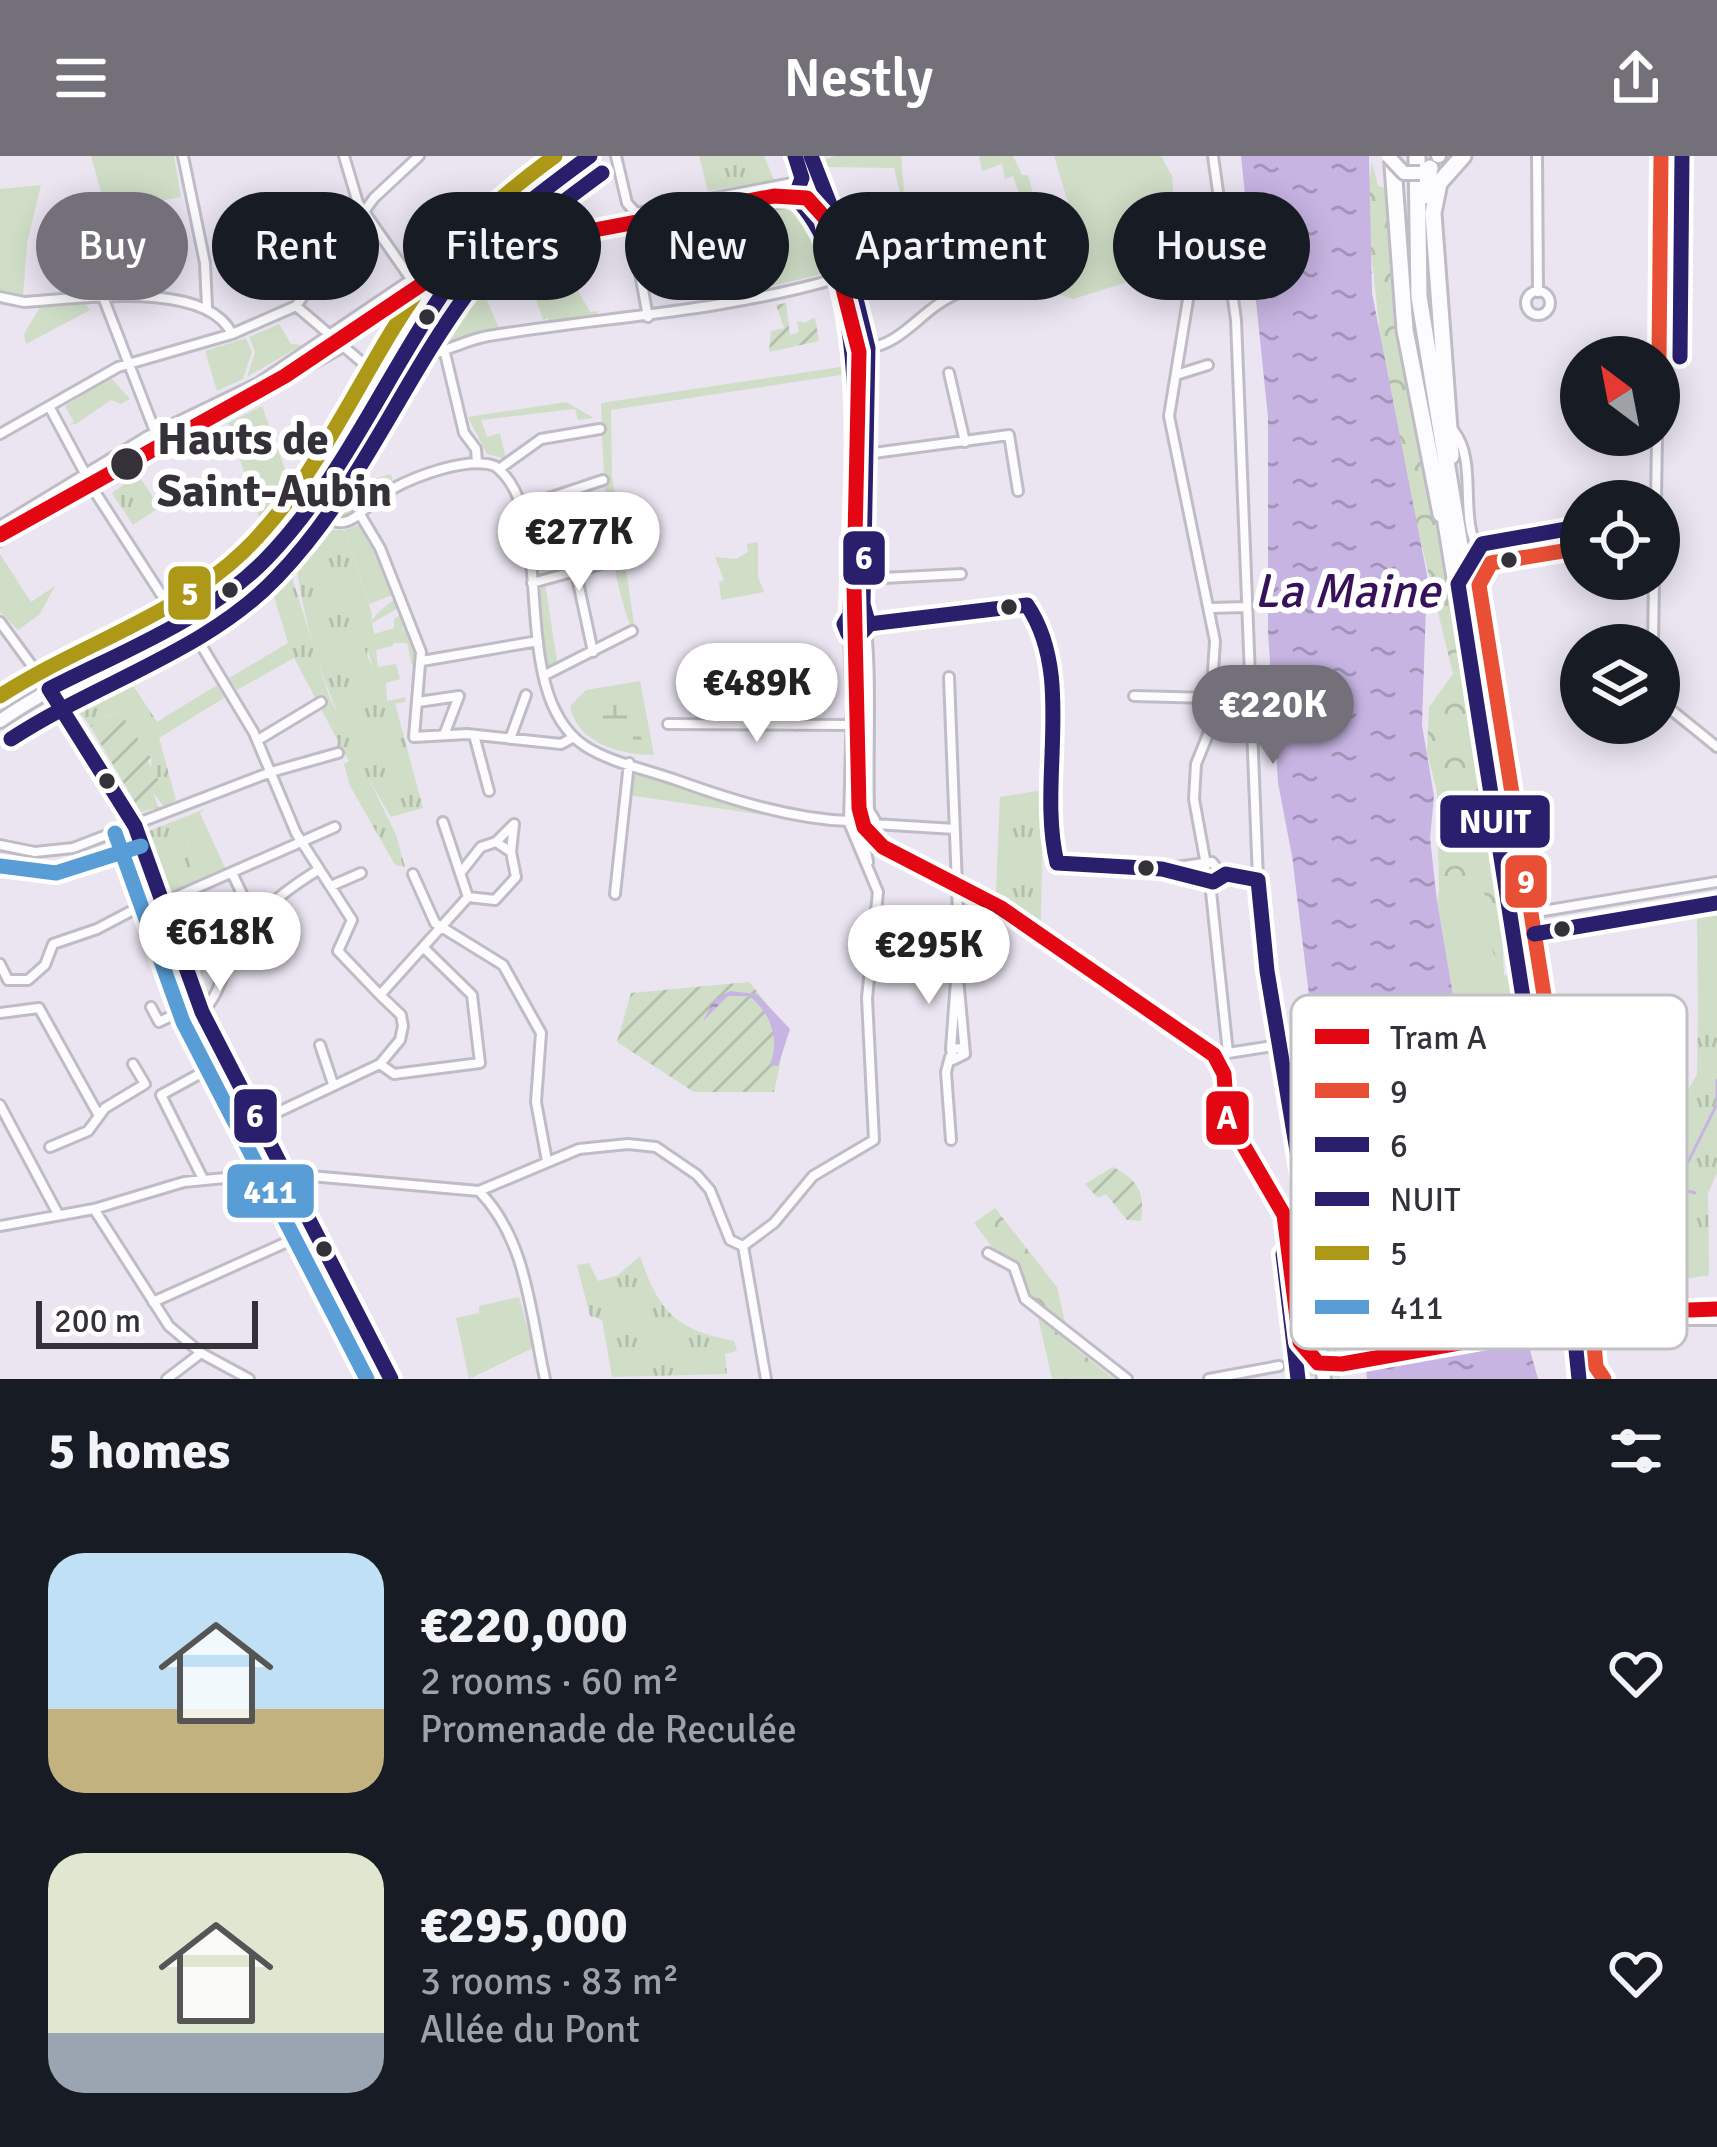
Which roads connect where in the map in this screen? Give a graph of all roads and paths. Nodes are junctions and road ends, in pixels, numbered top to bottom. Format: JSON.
{"nodes":[{"id":1,"x":183,"y":156,"type":"edge"},
{"id":2,"x":344,"y":156,"type":"edge"},
{"id":3,"x":419,"y":156,"type":"edge"},
{"id":4,"x":578,"y":156,"type":"edge"},
{"id":5,"x":590,"y":156,"type":"edge"},
{"id":6,"x":616,"y":156,"type":"edge"},
{"id":7,"x":795,"y":156,"type":"edge"},
{"id":8,"x":811,"y":156,"type":"edge"},
{"id":9,"x":1213,"y":156,"type":"edge"},
{"id":10,"x":1462,"y":156,"type":"edge"},
{"id":11,"x":1537,"y":156,"type":"edge"},
{"id":12,"x":1661,"y":156,"type":"edge"},
{"id":13,"x":1417,"y":164,"type":"edge"},
{"id":14,"x":818,"y":179,"type":"junction"},
{"id":15,"x":800,"y":180,"type":"junction"},
{"id":16,"x":358,"y":192,"type":"edge"},
{"id":17,"x":536,"y":192,"type":"edge"},
{"id":18,"x":823,"y":192,"type":"edge"},
{"id":19,"x":1217,"y":192,"type":"edge"},
{"id":20,"x":379,"y":197,"type":"edge"},
{"id":21,"x":796,"y":200,"type":"junction"},
{"id":22,"x":813,"y":205,"type":"edge"},
{"id":23,"x":809,"y":208,"type":"junction"},
{"id":24,"x":813,"y":214,"type":"edge"},
{"id":25,"x":379,"y":232,"type":"edge"},
{"id":26,"x":403,"y":267,"type":"edge"},
{"id":27,"x":403,"y":282,"type":"edge"},
{"id":28,"x":813,"y":286,"type":"edge"},
{"id":29,"x":974,"y":290,"type":"joint"},
{"id":30,"x":1538,"y":292,"type":"dead end"},
{"id":31,"x":0,"y":297,"type":"edge"},
{"id":32,"x":56,"y":300,"type":"edge"},
{"id":33,"x":104,"y":300,"type":"edge"},
{"id":34,"x":134,"y":300,"type":"edge"},
{"id":35,"x":300,"y":300,"type":"edge"},
{"id":36,"x":435,"y":300,"type":"edge"},
{"id":37,"x":841,"y":300,"type":"edge"},
{"id":38,"x":856,"y":300,"type":"edge"},
{"id":39,"x":944,"y":300,"type":"edge"},
{"id":40,"x":1187,"y":300,"type":"edge"},
{"id":41,"x":1232,"y":300,"type":"edge"},
{"id":42,"x":296,"y":306,"type":"junction"},
{"id":43,"x":207,"y":307,"type":"junction"},
{"id":44,"x":647,"y":316,"type":"junction"},
{"id":45,"x":232,"y":334,"type":"junction"},
{"id":46,"x":1659,"y":336,"type":"edge"},
{"id":47,"x":328,"y":338,"type":"junction"},
{"id":48,"x":341,"y":348,"type":"junction"},
{"id":49,"x":868,"y":348,"type":"junction"},
{"id":50,"x":445,"y":349,"type":"junction"},
{"id":51,"x":402,"y":351,"type":"junction"},
{"id":52,"x":127,"y":363,"type":"junction"},
{"id":53,"x":1208,"y":364,"type":"dead end"},
{"id":54,"x":950,"y":373,"type":"dead end"},
{"id":55,"x":1176,"y":374,"type":"junction"},
{"id":56,"x":385,"y":382,"type":"junction"},
{"id":57,"x":50,"y":408,"type":"junction"},
{"id":58,"x":1452,"y":428,"type":"junction"},
{"id":59,"x":600,"y":429,"type":"dead end"},
{"id":60,"x":0,"y":434,"type":"edge"},
{"id":61,"x":156,"y":434,"type":"junction"},
{"id":62,"x":965,"y":442,"type":"junction"},
{"id":63,"x":866,"y":454,"type":"junction"},
{"id":64,"x":1451,"y":456,"type":"junction"},
{"id":65,"x":476,"y":462,"type":"junction"},
{"id":66,"x":499,"y":469,"type":"junction"},
{"id":67,"x":89,"y":480,"type":"junction"},
{"id":68,"x":603,"y":480,"type":"dead end"},
{"id":69,"x":1018,"y":490,"type":"dead end"},
{"id":70,"x":519,"y":508,"type":"junction"},
{"id":71,"x":310,"y":509,"type":"junction"},
{"id":72,"x":361,"y":516,"type":"junction"},
{"id":73,"x":0,"y":526,"type":"edge"},
{"id":74,"x":1453,"y":533,"type":"junction"},
{"id":75,"x":0,"y":541,"type":"edge"},
{"id":76,"x":1560,"y":552,"type":"edge"},
{"id":77,"x":616,"y":560,"type":"dead end"},
{"id":78,"x":1491,"y":563,"type":"junction"},
{"id":79,"x":576,"y":573,"type":"junction"},
{"id":80,"x":961,"y":574,"type":"dead end"},
{"id":81,"x":863,"y":579,"type":"junction"},
{"id":82,"x":532,"y":583,"type":"junction"},
{"id":83,"x":1245,"y":607,"type":"junction"},
{"id":84,"x":1210,"y":608,"type":"junction"},
{"id":85,"x":850,"y":614,"type":"junction"},
{"id":86,"x":183,"y":621,"type":"junction"},
{"id":87,"x":0,"y":622,"type":"edge"},
{"id":88,"x":866,"y":624,"type":"junction"},
{"id":89,"x":632,"y":631,"type":"dead end"},
{"id":90,"x":849,"y":635,"type":"junction"},
{"id":91,"x":538,"y":641,"type":"junction"},
{"id":92,"x":593,"y":652,"type":"junction"},
{"id":93,"x":794,"y":653,"type":"dead end"},
{"id":94,"x":422,"y":661,"type":"junction"},
{"id":95,"x":544,"y":675,"type":"junction"},
{"id":96,"x":949,"y":677,"type":"dead end"},
{"id":97,"x":1247,"y":681,"type":"junction"},
{"id":98,"x":1213,"y":683,"type":"junction"},
{"id":99,"x":49,"y":689,"type":"junction"},
{"id":100,"x":526,"y":695,"type":"dead end"},
{"id":101,"x":1134,"y":696,"type":"dead end"},
{"id":102,"x":1211,"y":698,"type":"junction"},
{"id":103,"x":321,"y":702,"type":"dead end"},
{"id":104,"x":418,"y":702,"type":"junction"},
{"id":105,"x":1680,"y":717,"type":"edge"},
{"id":106,"x":0,"y":721,"type":"edge"},
{"id":107,"x":668,"y":724,"type":"dead end"},
{"id":108,"x":795,"y":725,"type":"junction"},
{"id":109,"x":852,"y":725,"type":"junction"},
{"id":110,"x":1248,"y":731,"type":"junction"},
{"id":111,"x":1209,"y":732,"type":"junction"},
{"id":112,"x":474,"y":735,"type":"junction"},
{"id":113,"x":444,"y":736,"type":"junction"},
{"id":114,"x":574,"y":737,"type":"junction"},
{"id":115,"x":510,"y":739,"type":"junction"},
{"id":116,"x":257,"y":740,"type":"junction"},
{"id":117,"x":1717,"y":747,"type":"edge"},
{"id":118,"x":338,"y":753,"type":"dead end"},
{"id":119,"x":629,"y":763,"type":"junction"},
{"id":120,"x":272,"y":772,"type":"junction"},
{"id":121,"x":489,"y":791,"type":"dead end"},
{"id":122,"x":869,"y":810,"type":"junction"},
{"id":123,"x":851,"y":816,"type":"junction"},
{"id":124,"x":443,"y":822,"type":"dead end"},
{"id":125,"x":874,"y":824,"type":"junction"},
{"id":126,"x":135,"y":826,"type":"junction"},
{"id":127,"x":335,"y":827,"type":"dead end"},
{"id":128,"x":955,"y":829,"type":"junction"},
{"id":129,"x":859,"y":833,"type":"junction"},
{"id":130,"x":496,"y":842,"type":"junction"},
{"id":131,"x":0,"y":844,"type":"edge"},
{"id":132,"x":302,"y":844,"type":"junction"},
{"id":133,"x":511,"y":852,"type":"junction"},
{"id":134,"x":1205,"y":866,"type":"junction"},
{"id":135,"x":1162,"y":869,"type":"junction"},
{"id":136,"x":318,"y":870,"type":"junction"},
{"id":137,"x":461,"y":872,"type":"junction"},
{"id":138,"x":361,"y":873,"type":"dead end"},
{"id":139,"x":413,"y":874,"type":"dead end"},
{"id":140,"x":233,"y":875,"type":"junction"},
{"id":141,"x":1222,"y":875,"type":"junction"},
{"id":142,"x":1208,"y":880,"type":"junction"},
{"id":143,"x":1258,"y":880,"type":"junction"},
{"id":144,"x":1717,"y":883,"type":"edge"},
{"id":145,"x":331,"y":886,"type":"junction"},
{"id":146,"x":615,"y":894,"type":"dead end"},
{"id":147,"x":468,"y":897,"type":"junction"},
{"id":148,"x":159,"y":900,"type":"junction"},
{"id":149,"x":261,"y":914,"type":"junction"},
{"id":150,"x":1531,"y":914,"type":"junction"},
{"id":151,"x":443,"y":929,"type":"junction"},
{"id":152,"x":425,"y":949,"type":"junction"},
{"id":153,"x":0,"y":964,"type":"edge"},
{"id":154,"x":956,"y":965,"type":"junction"},
{"id":155,"x":4,"y":983,"type":"edge"},
{"id":156,"x":380,"y":995,"type":"junction"},
{"id":157,"x":1524,"y":995,"type":"edge"},
{"id":158,"x":1532,"y":995,"type":"edge"},
{"id":159,"x":1546,"y":995,"type":"edge"},
{"id":160,"x":151,"y":1007,"type":"dead end"},
{"id":161,"x":200,"y":1008,"type":"junction"},
{"id":162,"x":0,"y":1013,"type":"edge"},
{"id":163,"x":320,"y":1045,"type":"dead end"},
{"id":164,"x":1279,"y":1045,"type":"junction"},
{"id":165,"x":952,"y":1056,"type":"junction"},
{"id":166,"x":226,"y":1058,"type":"junction"},
{"id":167,"x":133,"y":1064,"type":"dead end"},
{"id":168,"x":380,"y":1064,"type":"junction"},
{"id":169,"x":145,"y":1084,"type":"junction"},
{"id":170,"x":332,"y":1084,"type":"junction"},
{"id":171,"x":161,"y":1095,"type":"junction"},
{"id":172,"x":0,"y":1105,"type":"edge"},
{"id":173,"x":98,"y":1114,"type":"junction"},
{"id":174,"x":1291,"y":1116,"type":"edge"},
{"id":175,"x":259,"y":1121,"type":"junction"},
{"id":176,"x":951,"y":1140,"type":"dead end"},
{"id":177,"x":50,"y":1147,"type":"dead end"},
{"id":178,"x":548,"y":1162,"type":"junction"},
{"id":179,"x":285,"y":1173,"type":"junction"},
{"id":180,"x":203,"y":1179,"type":"junction"},
{"id":181,"x":486,"y":1192,"type":"junction"},
{"id":182,"x":94,"y":1209,"type":"junction"},
{"id":183,"x":59,"y":1215,"type":"junction"},
{"id":184,"x":0,"y":1226,"type":"edge"},
{"id":185,"x":314,"y":1230,"type":"junction"},
{"id":186,"x":743,"y":1246,"type":"junction"},
{"id":187,"x":1291,"y":1251,"type":"edge"},
{"id":188,"x":988,"y":1253,"type":"dead end"},
{"id":189,"x":153,"y":1302,"type":"junction"},
{"id":190,"x":1291,"y":1321,"type":"edge"},
{"id":191,"x":1294,"y":1349,"type":"edge"},
{"id":192,"x":1319,"y":1349,"type":"edge"},
{"id":193,"x":1572,"y":1349,"type":"edge"},
{"id":194,"x":1573,"y":1349,"type":"edge"},
{"id":195,"x":1586,"y":1349,"type":"edge"},
{"id":196,"x":1595,"y":1349,"type":"edge"},
{"id":197,"x":201,"y":1353,"type":"junction"},
{"id":198,"x":1279,"y":1366,"type":"dead end"},
{"id":199,"x":167,"y":1379,"type":"edge"},
{"id":200,"x":249,"y":1379,"type":"edge"},
{"id":201,"x":391,"y":1379,"type":"edge"},
{"id":202,"x":545,"y":1379,"type":"edge"},
{"id":203,"x":766,"y":1379,"type":"edge"},
{"id":204,"x":1127,"y":1379,"type":"edge"},
{"id":205,"x":1209,"y":1379,"type":"edge"},
{"id":206,"x":1298,"y":1379,"type":"edge"},
{"id":207,"x":1324,"y":1379,"type":"edge"},
{"id":208,"x":1575,"y":1379,"type":"edge"},
{"id":209,"x":1589,"y":1379,"type":"edge"},
{"id":210,"x":1604,"y":1379,"type":"edge"}],
"edges":[{"from":1,"to":43,"type":"street"},
{"from":2,"to":16,"type":"street"},
{"from":3,"to":20,"type":"street"},
{"from":4,"to":17,"type":"main road"},
{"from":5,"to":51,"type":"main road"},
{"from":6,"to":15,"type":"street"},
{"from":7,"to":15,"type":"street"},
{"from":8,"to":14,"type":"street"},
{"from":9,"to":19,"type":"street"},
{"from":10,"to":58,"type":"highway"},
{"from":11,"to":30,"type":"street"},
{"from":12,"to":46,"type":"street"},
{"from":13,"to":64,"type":"highway"},
{"from":13,"to":74,"type":"highway"},
{"from":13,"to":74,"type":"highway"},
{"from":14,"to":15,"type":"street"},
{"from":14,"to":18,"type":"street"},
{"from":15,"to":21,"type":"street"},
{"from":21,"to":23,"type":"street"},
{"from":21,"to":44,"type":"street"},
{"from":22,"to":23,"type":"street"},
{"from":23,"to":24,"type":"street"},
{"from":25,"to":26,"type":"street"},
{"from":27,"to":47,"type":"street"},
{"from":28,"to":44,"type":"street"},
{"from":29,"to":29,"type":"street"},
{"from":31,"to":32,"type":"street"},
{"from":33,"to":52,"type":"street"},
{"from":34,"to":43,"type":"street"},
{"from":35,"to":42,"type":"street"},
{"from":36,"to":51,"type":"main road"},
{"from":37,"to":85,"type":"street"},
{"from":38,"to":49,"type":"street"},
{"from":39,"to":49,"type":"street"},
{"from":40,"to":55,"type":"street"},
{"from":41,"to":83,"type":"street"},
{"from":42,"to":45,"type":"street"},
{"from":42,"to":47,"type":"street"},
{"from":43,"to":45,"type":"street"},
{"from":44,"to":50,"type":"street"},
{"from":45,"to":52,"type":"street"},
{"from":47,"to":48,"type":"street"},
{"from":47,"to":61,"type":"street"},
{"from":48,"to":56,"type":"street"},
{"from":48,"to":67,"type":"street"},
{"from":49,"to":63,"type":"street"},
{"from":50,"to":51,"type":"street"},
{"from":50,"to":65,"type":"street"},
{"from":51,"to":56,"type":"main road"},
{"from":52,"to":57,"type":"street"},
{"from":52,"to":61,"type":"street"},
{"from":53,"to":55,"type":"street"},
{"from":54,"to":62,"type":"street"},
{"from":55,"to":84,"type":"street"},
{"from":56,"to":71,"type":"main road"},
{"from":57,"to":60,"type":"street"},
{"from":57,"to":67,"type":"street"},
{"from":58,"to":64,"type":"highway"},
{"from":58,"to":78,"type":"street"},
{"from":59,"to":66,"type":"street"},
{"from":61,"to":67,"type":"street"},
{"from":62,"to":63,"type":"street"},
{"from":62,"to":69,"type":"street"},
{"from":63,"to":81,"type":"street"},
{"from":64,"to":74,"type":"highway"},
{"from":65,"to":66,"type":"street"},
{"from":65,"to":72,"type":"street"},
{"from":66,"to":70,"type":"street"},
{"from":67,"to":73,"type":"street"},
{"from":67,"to":75,"type":"street"},
{"from":67,"to":86,"type":"street"},
{"from":68,"to":70,"type":"street"},
{"from":70,"to":82,"type":"street"},
{"from":71,"to":72,"type":"street"},
{"from":71,"to":86,"type":"main road"},
{"from":72,"to":94,"type":"street"},
{"from":74,"to":157,"type":"highway"},
{"from":74,"to":158,"type":"highway"},
{"from":76,"to":78,"type":"street"},
{"from":77,"to":79,"type":"street"},
{"from":78,"to":150,"type":"street"},
{"from":79,"to":82,"type":"street"},
{"from":79,"to":92,"type":"street"},
{"from":80,"to":81,"type":"street"},
{"from":81,"to":88,"type":"street"},
{"from":82,"to":91,"type":"street"},
{"from":83,"to":84,"type":"street"},
{"from":83,"to":97,"type":"street"},
{"from":84,"to":98,"type":"street"},
{"from":85,"to":88,"type":"street"},
{"from":85,"to":90,"type":"street"},
{"from":86,"to":99,"type":"main road"},
{"from":86,"to":116,"type":"street"},
{"from":87,"to":99,"type":"street"},
{"from":88,"to":90,"type":"street"},
{"from":88,"to":122,"type":"street"},
{"from":88,"to":135,"type":"street"},
{"from":89,"to":92,"type":"street"},
{"from":90,"to":109,"type":"street"},
{"from":91,"to":94,"type":"street"},
{"from":91,"to":95,"type":"street"},
{"from":92,"to":95,"type":"street"},
{"from":93,"to":108,"type":"street"},
{"from":94,"to":104,"type":"street"},
{"from":95,"to":114,"type":"street"},
{"from":96,"to":128,"type":"street"},
{"from":97,"to":98,"type":"street"},
{"from":97,"to":110,"type":"street"},
{"from":98,"to":102,"type":"street"},
{"from":99,"to":106,"type":"main road"},
{"from":99,"to":126,"type":"main road"},
{"from":100,"to":115,"type":"street"},
{"from":101,"to":102,"type":"street"},
{"from":102,"to":111,"type":"street"},
{"from":103,"to":116,"type":"street"},
{"from":104,"to":113,"type":"street"},
{"from":104,"to":113,"type":"street"},
{"from":105,"to":117,"type":"street"},
{"from":107,"to":108,"type":"street"},
{"from":108,"to":109,"type":"street"},
{"from":109,"to":123,"type":"street"},
{"from":110,"to":111,"type":"street"},
{"from":110,"to":143,"type":"street"},
{"from":111,"to":134,"type":"street"},
{"from":112,"to":113,"type":"street"},
{"from":112,"to":115,"type":"street"},
{"from":112,"to":121,"type":"street"},
{"from":114,"to":115,"type":"street"},
{"from":114,"to":119,"type":"street"},
{"from":116,"to":120,"type":"street"},
{"from":118,"to":120,"type":"street"},
{"from":119,"to":123,"type":"street"},
{"from":119,"to":146,"type":"street"},
{"from":120,"to":126,"type":"street"},
{"from":120,"to":132,"type":"street"},
{"from":122,"to":123,"type":"street"},
{"from":122,"to":125,"type":"street"},
{"from":123,"to":129,"type":"street"},
{"from":124,"to":137,"type":"street"},
{"from":125,"to":128,"type":"street"},
{"from":125,"to":129,"type":"street"},
{"from":126,"to":131,"type":"street"},
{"from":126,"to":148,"type":"main road"},
{"from":127,"to":132,"type":"street"},
{"from":128,"to":154,"type":"street"},
{"from":129,"to":186,"type":"street"},
{"from":130,"to":133,"type":"street"},
{"from":130,"to":133,"type":"street"},
{"from":130,"to":137,"type":"street"},
{"from":132,"to":136,"type":"street"},
{"from":132,"to":140,"type":"street"},
{"from":133,"to":147,"type":"street"},
{"from":134,"to":135,"type":"street"},
{"from":134,"to":141,"type":"street"},
{"from":134,"to":142,"type":"street"},
{"from":135,"to":142,"type":"street"},
{"from":136,"to":145,"type":"street"},
{"from":136,"to":149,"type":"street"},
{"from":137,"to":147,"type":"street"},
{"from":138,"to":145,"type":"street"},
{"from":139,"to":151,"type":"street"},
{"from":140,"to":148,"type":"street"},
{"from":140,"to":149,"type":"street"},
{"from":141,"to":142,"type":"street"},
{"from":141,"to":143,"type":"street"},
{"from":142,"to":164,"type":"street"},
{"from":143,"to":164,"type":"street"},
{"from":144,"to":150,"type":"street"},
{"from":145,"to":156,"type":"street"},
{"from":147,"to":151,"type":"street"},
{"from":148,"to":155,"type":"street"},
{"from":148,"to":161,"type":"main road"},
{"from":149,"to":161,"type":"street"},
{"from":150,"to":159,"type":"street"},
{"from":151,"to":152,"type":"street"},
{"from":151,"to":178,"type":"street"},
{"from":152,"to":156,"type":"street"},
{"from":152,"to":168,"type":"street"},
{"from":153,"to":155,"type":"street"},
{"from":154,"to":165,"type":"street"},
{"from":154,"to":165,"type":"street"},
{"from":156,"to":168,"type":"street"},
{"from":160,"to":161,"type":"street"},
{"from":161,"to":166,"type":"main road"},
{"from":162,"to":173,"type":"street"},
{"from":163,"to":170,"type":"street"},
{"from":164,"to":174,"type":"street"},
{"from":165,"to":176,"type":"street"},
{"from":166,"to":171,"type":"street"},
{"from":166,"to":175,"type":"main road"},
{"from":167,"to":169,"type":"street"},
{"from":168,"to":170,"type":"street"},
{"from":169,"to":171,"type":"street"},
{"from":169,"to":173,"type":"street"},
{"from":170,"to":175,"type":"street"},
{"from":171,"to":180,"type":"street"},
{"from":172,"to":183,"type":"street"},
{"from":173,"to":177,"type":"street"},
{"from":175,"to":179,"type":"main road"},
{"from":178,"to":181,"type":"street"},
{"from":178,"to":186,"type":"street"},
{"from":179,"to":180,"type":"street"},
{"from":179,"to":181,"type":"street"},
{"from":179,"to":185,"type":"main road"},
{"from":180,"to":182,"type":"street"},
{"from":181,"to":202,"type":"street"},
{"from":182,"to":183,"type":"street"},
{"from":182,"to":189,"type":"street"},
{"from":183,"to":184,"type":"street"},
{"from":185,"to":189,"type":"street"},
{"from":185,"to":201,"type":"main road"},
{"from":186,"to":203,"type":"street"},
{"from":187,"to":190,"type":"main road"},
{"from":188,"to":204,"type":"street"},
{"from":189,"to":197,"type":"street"},
{"from":191,"to":206,"type":"main road"},
{"from":192,"to":207,"type":"main road"},
{"from":193,"to":208,"type":"highway"},
{"from":194,"to":208,"type":"highway"},
{"from":195,"to":209,"type":"highway"},
{"from":196,"to":210,"type":"street"},
{"from":197,"to":199,"type":"street"},
{"from":197,"to":200,"type":"street"},
{"from":198,"to":205,"type":"street"}]}
